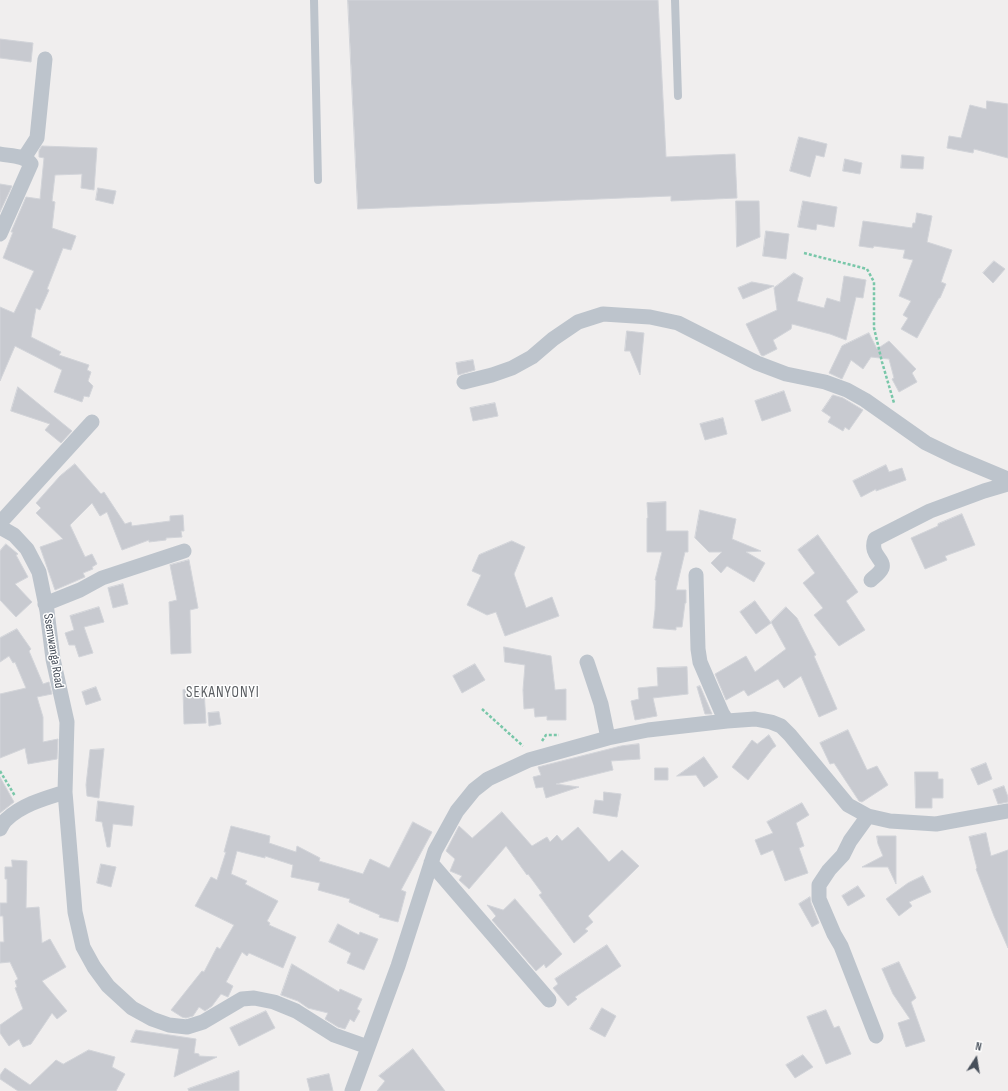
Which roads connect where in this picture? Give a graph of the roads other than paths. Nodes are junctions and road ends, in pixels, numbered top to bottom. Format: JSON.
{"nodes":[{"id":1,"x":314,"y":0,"type":"edge"},
{"id":2,"x":675,"y":0,"type":"edge"},
{"id":3,"x":45,"y":59,"type":"dead end"},
{"id":4,"x":678,"y":96,"type":"dead end"},
{"id":5,"x":0,"y":154,"type":"edge"},
{"id":6,"x":24,"y":158,"type":"junction"},
{"id":7,"x":318,"y":180,"type":"dead end"},
{"id":8,"x":0,"y":234,"type":"edge"},
{"id":9,"x":464,"y":382,"type":"dead end"},
{"id":10,"x":92,"y":422,"type":"dead end"},
{"id":11,"x":1008,"y":479,"type":"edge"},
{"id":12,"x":1008,"y":484,"type":"edge"},
{"id":13,"x":0,"y":523,"type":"edge"},
{"id":14,"x":0,"y":527,"type":"edge"},
{"id":15,"x":184,"y":550,"type":"dead end"},
{"id":16,"x":696,"y":575,"type":"dead end"},
{"id":17,"x":871,"y":580,"type":"dead end"},
{"id":18,"x":45,"y":604,"type":"junction"},
{"id":19,"x":587,"y":662,"type":"dead end"},
{"id":20,"x":726,"y":720,"type":"junction"},
{"id":21,"x":608,"y":738,"type":"junction"},
{"id":22,"x":65,"y":792,"type":"junction"},
{"id":23,"x":1008,"y":811,"type":"edge"},
{"id":24,"x":868,"y":816,"type":"junction"},
{"id":25,"x":0,"y":829,"type":"edge"},
{"id":26,"x":431,"y":862,"type":"junction"},
{"id":27,"x":549,"y":1000,"type":"dead end"},
{"id":28,"x":876,"y":1036,"type":"dead end"},
{"id":29,"x":368,"y":1047,"type":"junction"},
{"id":30,"x":352,"y":1091,"type":"edge"}],
"edges":[{"from":1,"to":7,"type":"lane"},
{"from":2,"to":4,"type":"lane"},
{"from":3,"to":6,"type":"street"},
{"from":5,"to":6,"type":"street"},
{"from":6,"to":8,"type":"street"},
{"from":9,"to":11,"type":"street"},
{"from":10,"to":13,"type":"street"},
{"from":12,"to":17,"type":"street"},
{"from":14,"to":18,"type":"street","name":"Ssemwanga Road"},
{"from":15,"to":18,"type":"street"},
{"from":16,"to":20,"type":"street"},
{"from":18,"to":22,"type":"street","name":"Ssemwanga Road"},
{"from":19,"to":21,"type":"street"},
{"from":20,"to":21,"type":"street"},
{"from":20,"to":24,"type":"street"},
{"from":21,"to":26,"type":"street"},
{"from":22,"to":25,"type":"street"},
{"from":22,"to":29,"type":"street","name":"Ssemwanga Road"},
{"from":23,"to":24,"type":"street"},
{"from":24,"to":28,"type":"street"},
{"from":26,"to":27,"type":"street"},
{"from":26,"to":29,"type":"street"},
{"from":29,"to":30,"type":"street"}]}
